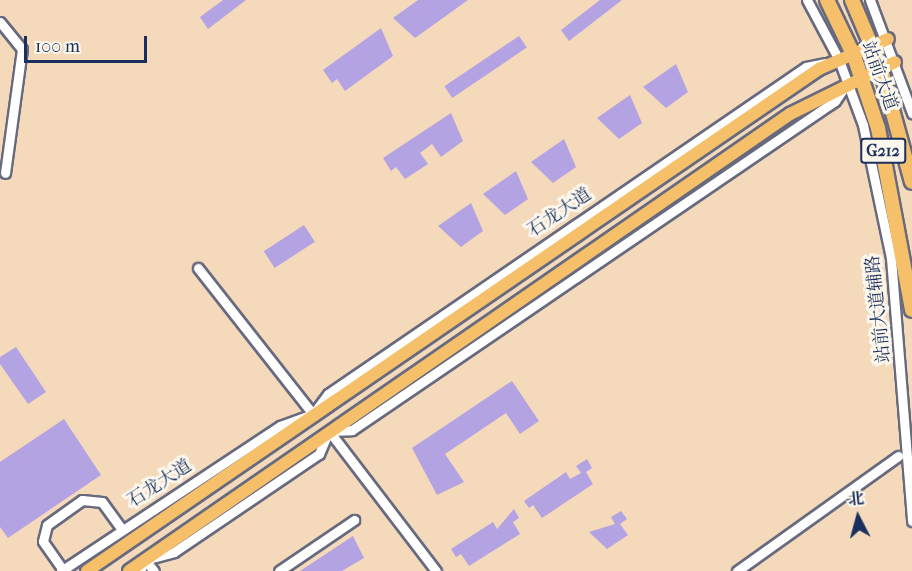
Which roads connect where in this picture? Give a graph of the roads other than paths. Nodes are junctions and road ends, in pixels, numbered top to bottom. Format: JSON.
{"nodes":[{"id":1,"x":807,"y":0,"type":"edge"},
{"id":2,"x":827,"y":0,"type":"edge"},
{"id":3,"x":852,"y":0,"type":"edge"},
{"id":4,"x":870,"y":0,"type":"edge"},
{"id":5,"x":0,"y":22,"type":"edge"},
{"id":6,"x":888,"y":39,"type":"junction"},
{"id":7,"x":872,"y":46,"type":"junction"},
{"id":8,"x":854,"y":56,"type":"junction"},
{"id":9,"x":839,"y":60,"type":"junction"},
{"id":10,"x":895,"y":62,"type":"junction"},
{"id":11,"x":880,"y":66,"type":"junction"},
{"id":12,"x":862,"y":78,"type":"junction"},
{"id":13,"x":847,"y":82,"type":"junction"},
{"id":14,"x":912,"y":113,"type":"edge"},
{"id":15,"x":5,"y":174,"type":"dead end"},
{"id":16,"x":912,"y":182,"type":"edge"},
{"id":17,"x":198,"y":268,"type":"dead end"},
{"id":18,"x":912,"y":310,"type":"edge"},
{"id":19,"x":313,"y":414,"type":"junction"},
{"id":20,"x":329,"y":430,"type":"junction"},
{"id":21,"x":898,"y":456,"type":"dead end"},
{"id":22,"x":354,"y":520,"type":"dead end"},
{"id":23,"x":912,"y":520,"type":"edge"},
{"id":24,"x":122,"y":530,"type":"junction"},
{"id":25,"x":143,"y":565,"type":"edge"},
{"id":26,"x":62,"y":570,"type":"edge"},
{"id":27,"x":87,"y":571,"type":"edge"},
{"id":28,"x":129,"y":571,"type":"edge"},
{"id":29,"x":154,"y":571,"type":"edge"},
{"id":30,"x":279,"y":571,"type":"edge"},
{"id":31,"x":436,"y":571,"type":"edge"},
{"id":32,"x":737,"y":571,"type":"edge"}],
"edges":[{"from":1,"to":9,"type":"street","name":"站前大道辅路"},
{"from":2,"to":8,"type":"highway","name":"站前大道","number":"G212"},
{"from":3,"to":7,"type":"highway","name":"站前大道","number":"G212"},
{"from":4,"to":6,"type":"street"},
{"from":5,"to":15,"type":"street"},
{"from":6,"to":7,"type":"main road","name":"石龙大道"},
{"from":6,"to":10,"type":"street"},
{"from":7,"to":8,"type":"main road","name":"石龙大道"},
{"from":7,"to":11,"type":"highway","name":"站前大道","number":"G212"},
{"from":8,"to":9,"type":"main road","name":"石龙大道"},
{"from":8,"to":12,"type":"highway","name":"站前大道","number":"G212"},
{"from":9,"to":13,"type":"street","name":"站前大道辅路"},
{"from":9,"to":19,"type":"main road","name":"石龙大道"},
{"from":10,"to":11,"type":"main road"},
{"from":10,"to":14,"type":"street"},
{"from":11,"to":12,"type":"main road"},
{"from":11,"to":16,"type":"highway","name":"站前大道","number":"G212"},
{"from":12,"to":13,"type":"main road"},
{"from":12,"to":18,"type":"highway","name":"站前大道","number":"G212"},
{"from":13,"to":20,"type":"main road"},
{"from":13,"to":23,"type":"street","name":"站前大道辅路"},
{"from":17,"to":19,"type":"street"},
{"from":19,"to":24,"type":"street","name":"石龙大道"},
{"from":19,"to":27,"type":"main road","name":"石龙大道"},
{"from":20,"to":25,"type":"main road"},
{"from":20,"to":31,"type":"street"},
{"from":21,"to":32,"type":"street"},
{"from":22,"to":30,"type":"street"},
{"from":24,"to":26,"type":"street","name":"石龙大道"},
{"from":24,"to":26,"type":"street"},
{"from":25,"to":28,"type":"main road"},
{"from":25,"to":29,"type":"street"}]}
